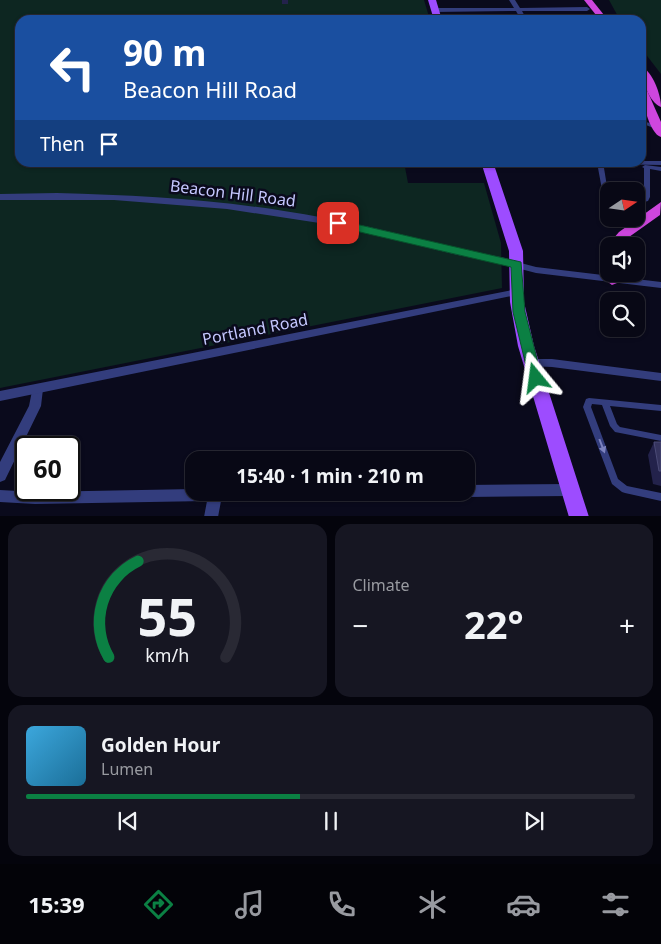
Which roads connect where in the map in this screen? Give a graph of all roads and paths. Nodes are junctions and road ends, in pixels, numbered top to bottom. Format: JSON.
{"nodes":[{"id":1,"x":432,"y":0,"type":"edge"},
{"id":2,"x":512,"y":0,"type":"edge"},
{"id":3,"x":580,"y":0,"type":"edge"},
{"id":4,"x":588,"y":0,"type":"edge"},
{"id":5,"x":586,"y":9,"type":"junction"},
{"id":6,"x":435,"y":10,"type":"junction"},
{"id":7,"x":518,"y":10,"type":"junction"},
{"id":8,"x":436,"y":15,"type":"edge"},
{"id":9,"x":521,"y":15,"type":"edge"},
{"id":10,"x":590,"y":15,"type":"edge"},
{"id":11,"x":600,"y":15,"type":"edge"},
{"id":12,"x":646,"y":78,"type":"edge"},
{"id":13,"x":646,"y":98,"type":"edge"},
{"id":14,"x":661,"y":104,"type":"edge"},
{"id":15,"x":654,"y":114,"type":"junction"},
{"id":16,"x":646,"y":117,"type":"edge"},
{"id":17,"x":646,"y":122,"type":"edge"},
{"id":18,"x":660,"y":131,"type":"edge"},
{"id":19,"x":661,"y":163,"type":"edge"},
{"id":20,"x":646,"y":166,"type":"edge"},
{"id":21,"x":646,"y":166,"type":"edge"},
{"id":22,"x":489,"y":167,"type":"edge"},
{"id":23,"x":602,"y":167,"type":"edge"},
{"id":24,"x":645,"y":167,"type":"edge"},
{"id":25,"x":661,"y":169,"type":"edge"},
{"id":26,"x":604,"y":182,"type":"edge"},
{"id":27,"x":0,"y":197,"type":"edge"},
{"id":28,"x":645,"y":200,"type":"edge"},
{"id":29,"x":661,"y":206,"type":"edge"},
{"id":30,"x":622,"y":237,"type":"edge"},
{"id":31,"x":517,"y":265,"type":"junction"},
{"id":32,"x":600,"y":276,"type":"edge"},
{"id":33,"x":643,"y":282,"type":"edge"},
{"id":34,"x":661,"y":285,"type":"edge"},
{"id":35,"x":517,"y":292,"type":"junction"},
{"id":36,"x":532,"y":363,"type":"junction"},
{"id":37,"x":661,"y":377,"type":"edge"},
{"id":38,"x":37,"y":389,"type":"junction"},
{"id":39,"x":0,"y":396,"type":"edge"},
{"id":40,"x":605,"y":402,"type":"junction"},
{"id":41,"x":661,"y":408,"type":"edge"},
{"id":42,"x":661,"y":438,"type":"edge"},
{"id":43,"x":0,"y":476,"type":"edge"},
{"id":44,"x":569,"y":490,"type":"junction"},
{"id":45,"x":475,"y":491,"type":"edge"},
{"id":46,"x":0,"y":496,"type":"edge"},
{"id":47,"x":185,"y":496,"type":"edge"},
{"id":48,"x":661,"y":497,"type":"edge"},
{"id":49,"x":214,"y":501,"type":"edge"},
{"id":50,"x":211,"y":516,"type":"edge"},
{"id":51,"x":579,"y":516,"type":"edge"}],
"edges":[{"from":1,"to":6,"type":"main road"},
{"from":2,"to":7,"type":"street"},
{"from":3,"to":5,"type":"highway"},
{"from":4,"to":11,"type":"highway"},
{"from":5,"to":7,"type":"street"},
{"from":5,"to":10,"type":"highway"},
{"from":6,"to":7,"type":"street"},
{"from":6,"to":8,"type":"main road"},
{"from":7,"to":9,"type":"street"},
{"from":12,"to":14,"type":"highway"},
{"from":13,"to":15,"type":"highway"},
{"from":15,"to":16,"type":"lane"},
{"from":15,"to":18,"type":"highway"},
{"from":17,"to":18,"type":"lane"},
{"from":19,"to":20,"type":"lane"},
{"from":21,"to":25,"type":"lane"},
{"from":22,"to":31,"type":"main road"},
{"from":23,"to":26,"type":"lane"},
{"from":24,"to":28,"type":"lane"},
{"from":27,"to":31,"type":"street","name":"Beacon Hill Road"},
{"from":29,"to":30,"type":"highway"},
{"from":31,"to":32,"type":"street","name":"Beacon Hill Road"},
{"from":31,"to":35,"type":"main road"},
{"from":33,"to":34,"type":"street","name":"Beacon Hill Road"},
{"from":35,"to":36,"type":"main road"},
{"from":35,"to":38,"type":"street","name":"Portland Road"},
{"from":36,"to":37,"type":"street"},
{"from":36,"to":44,"type":"main road"},
{"from":38,"to":39,"type":"street","name":"Portland Road"},
{"from":38,"to":43,"type":"street"},
{"from":40,"to":41,"type":"lane"},
{"from":40,"to":42,"type":"lane"},
{"from":40,"to":48,"type":"lane","one_way":true},
{"from":44,"to":45,"type":"street"},
{"from":44,"to":51,"type":"main road"},
{"from":46,"to":47,"type":"street"},
{"from":49,"to":50,"type":"street"}]}
